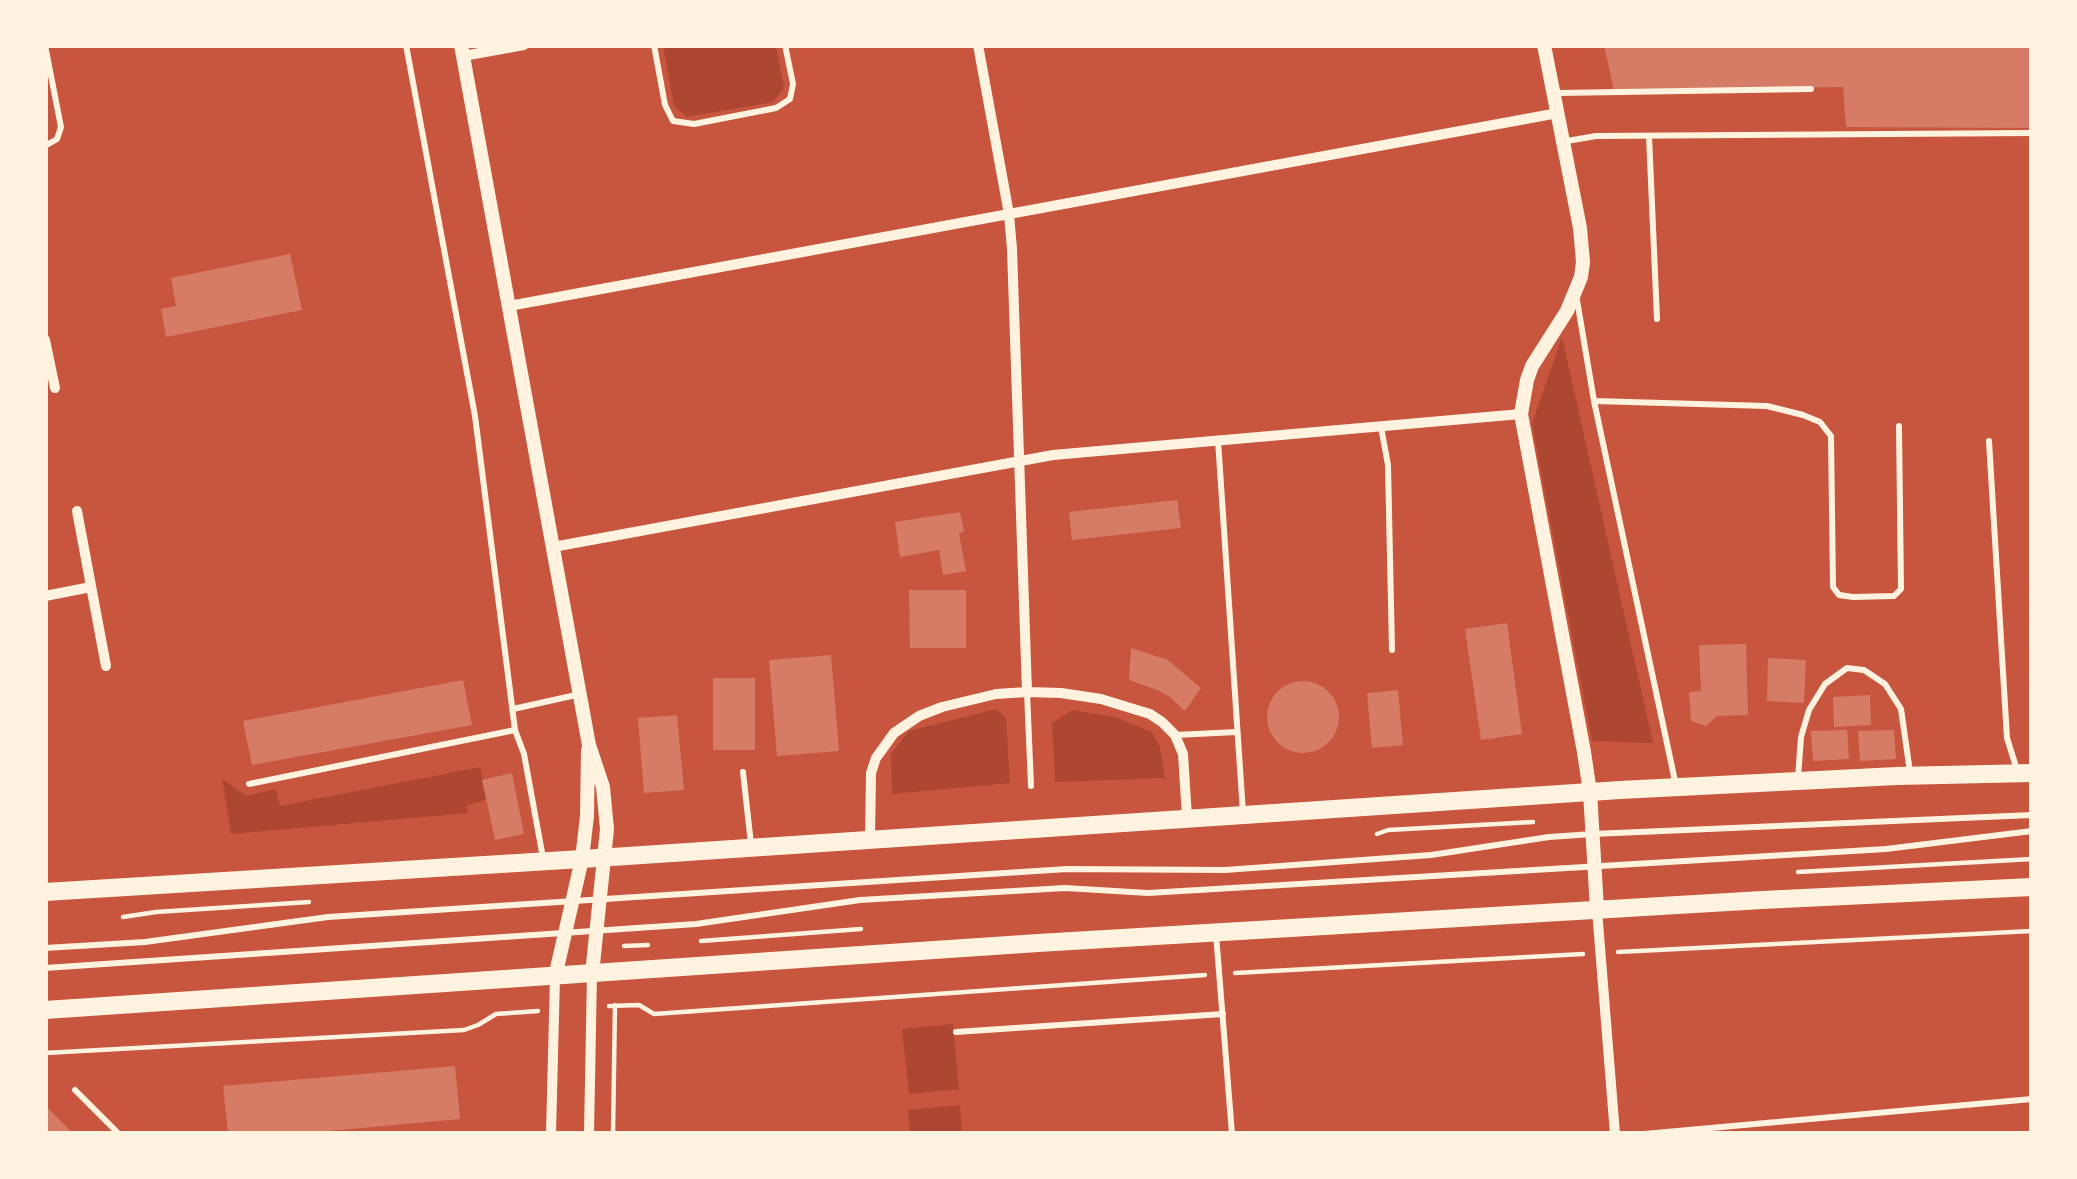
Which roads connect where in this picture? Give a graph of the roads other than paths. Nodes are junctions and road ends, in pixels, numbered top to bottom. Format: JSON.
{"nodes":[{"id":1,"x":46,"y":45,"type":"edge"},
{"id":2,"x":406,"y":45,"type":"edge"},
{"id":3,"x":524,"y":45,"type":"edge"},
{"id":4,"x":654,"y":45,"type":"edge"},
{"id":5,"x":785,"y":45,"type":"edge"},
{"id":6,"x":978,"y":45,"type":"edge"},
{"id":7,"x":1544,"y":45,"type":"edge"},
{"id":8,"x":462,"y":51,"type":"edge"},
{"id":9,"x":1811,"y":89,"type":"dead end"},
{"id":10,"x":1554,"y":93,"type":"junction"},
{"id":11,"x":1558,"y":113,"type":"junction"},
{"id":12,"x":2032,"y":134,"type":"edge"},
{"id":13,"x":1649,"y":136,"type":"junction"},
{"id":14,"x":1563,"y":142,"type":"junction"},
{"id":15,"x":45,"y":146,"type":"edge"},
{"id":16,"x":1009,"y":214,"type":"junction"},
{"id":17,"x":1576,"y":291,"type":"junction"},
{"id":18,"x":509,"y":306,"type":"junction"},
{"id":19,"x":1657,"y":319,"type":"dead end"},
{"id":20,"x":45,"y":340,"type":"edge"},
{"id":21,"x":55,"y":388,"type":"dead end"},
{"id":22,"x":1594,"y":401,"type":"junction"},
{"id":23,"x":1522,"y":415,"type":"junction"},
{"id":24,"x":1900,"y":426,"type":"dead end"},
{"id":25,"x":1381,"y":427,"type":"junction"},
{"id":26,"x":1217,"y":440,"type":"junction"},
{"id":27,"x":1989,"y":441,"type":"dead end"},
{"id":28,"x":1019,"y":460,"type":"junction"},
{"id":29,"x":76,"y":512,"type":"dead end"},
{"id":30,"x":553,"y":547,"type":"junction"},
{"id":31,"x":91,"y":587,"type":"junction"},
{"id":32,"x":45,"y":596,"type":"edge"},
{"id":33,"x":1392,"y":650,"type":"dead end"},
{"id":34,"x":106,"y":666,"type":"dead end"},
{"id":35,"x":1027,"y":692,"type":"junction"},
{"id":36,"x":579,"y":694,"type":"junction"},
{"id":37,"x":512,"y":710,"type":"junction"},
{"id":38,"x":514,"y":730,"type":"junction"},
{"id":39,"x":1237,"y":732,"type":"junction"},
{"id":40,"x":1175,"y":735,"type":"junction"},
{"id":41,"x":589,"y":745,"type":"junction"},
{"id":42,"x":743,"y":772,"type":"dead end"},
{"id":43,"x":2025,"y":773,"type":"edge"},
{"id":44,"x":1911,"y":775,"type":"junction"},
{"id":45,"x":1798,"y":780,"type":"junction"},
{"id":46,"x":249,"y":784,"type":"dead end"},
{"id":47,"x":1031,"y":786,"type":"dead end"},
{"id":48,"x":1676,"y":787,"type":"junction"},
{"id":49,"x":1590,"y":792,"type":"junction"},
{"id":50,"x":1243,"y":813,"type":"junction"},
{"id":51,"x":2032,"y":814,"type":"edge"},
{"id":52,"x":1187,"y":817,"type":"junction"},
{"id":53,"x":2032,"y":831,"type":"edge"},
{"id":54,"x":1593,"y":833,"type":"junction"},
{"id":55,"x":870,"y":839,"type":"junction"},
{"id":56,"x":751,"y":848,"type":"junction"},
{"id":57,"x":604,"y":857,"type":"junction"},
{"id":58,"x":582,"y":859,"type":"junction"},
{"id":59,"x":544,"y":862,"type":"junction"},
{"id":60,"x":1594,"y":866,"type":"junction"},
{"id":61,"x":2032,"y":887,"type":"edge"},
{"id":62,"x":45,"y":892,"type":"edge"},
{"id":63,"x":598,"y":900,"type":"junction"},
{"id":64,"x":572,"y":902,"type":"junction"},
{"id":65,"x":1597,"y":910,"type":"junction"},
{"id":66,"x":595,"y":931,"type":"junction"},
{"id":67,"x":1216,"y":932,"type":"junction"},
{"id":68,"x":564,"y":933,"type":"junction"},
{"id":69,"x":45,"y":948,"type":"edge"},
{"id":70,"x":45,"y":968,"type":"edge"},
{"id":71,"x":592,"y":974,"type":"junction"},
{"id":72,"x":555,"y":976,"type":"junction"},
{"id":73,"x":45,"y":1010,"type":"edge"},
{"id":74,"x":1223,"y":1014,"type":"junction"},
{"id":75,"x":956,"y":1032,"type":"dead end"},
{"id":76,"x":75,"y":1090,"type":"dead end"},
{"id":77,"x":2032,"y":1099,"type":"edge"},
{"id":78,"x":119,"y":1134,"type":"edge"},
{"id":79,"x":551,"y":1134,"type":"edge"},
{"id":80,"x":589,"y":1134,"type":"edge"},
{"id":81,"x":1232,"y":1134,"type":"edge"},
{"id":82,"x":1615,"y":1134,"type":"edge"},
{"id":83,"x":1644,"y":1134,"type":"edge"}],
"edges":[{"from":1,"to":15,"type":"lane"},
{"from":2,"to":37,"type":"lane"},
{"from":3,"to":8,"type":"street"},
{"from":4,"to":5,"type":"lane"},
{"from":6,"to":16,"type":"street"},
{"from":7,"to":10,"type":"street"},
{"from":8,"to":18,"type":"street"},
{"from":9,"to":10,"type":"lane"},
{"from":10,"to":11,"type":"street"},
{"from":11,"to":14,"type":"street"},
{"from":11,"to":16,"type":"street"},
{"from":12,"to":13,"type":"lane"},
{"from":13,"to":14,"type":"lane"},
{"from":13,"to":19,"type":"lane"},
{"from":14,"to":17,"type":"street"},
{"from":16,"to":18,"type":"street"},
{"from":16,"to":28,"type":"street"},
{"from":17,"to":22,"type":"lane"},
{"from":17,"to":23,"type":"street"},
{"from":18,"to":30,"type":"street"},
{"from":20,"to":21,"type":"street"},
{"from":22,"to":24,"type":"lane"},
{"from":22,"to":48,"type":"lane"},
{"from":23,"to":25,"type":"street"},
{"from":23,"to":49,"type":"street"},
{"from":25,"to":26,"type":"street"},
{"from":25,"to":33,"type":"lane"},
{"from":26,"to":28,"type":"street"},
{"from":26,"to":39,"type":"lane"},
{"from":27,"to":43,"type":"lane"},
{"from":28,"to":30,"type":"street"},
{"from":28,"to":35,"type":"street"},
{"from":29,"to":31,"type":"street"},
{"from":30,"to":36,"type":"street"},
{"from":31,"to":32,"type":"street"},
{"from":31,"to":34,"type":"street"},
{"from":35,"to":40,"type":"street"},
{"from":35,"to":47,"type":"lane"},
{"from":35,"to":55,"type":"street"},
{"from":36,"to":37,"type":"lane"},
{"from":36,"to":41,"type":"street"},
{"from":37,"to":38,"type":"lane"},
{"from":38,"to":46,"type":"lane"},
{"from":38,"to":59,"type":"lane"},
{"from":39,"to":40,"type":"lane"},
{"from":39,"to":50,"type":"lane"},
{"from":40,"to":52,"type":"street"},
{"from":41,"to":57,"type":"street"},
{"from":41,"to":58,"type":"street"},
{"from":42,"to":56,"type":"lane"},
{"from":43,"to":44,"type":"main road"},
{"from":44,"to":45,"type":"main road"},
{"from":44,"to":45,"type":"lane"},
{"from":45,"to":48,"type":"main road"},
{"from":48,"to":49,"type":"main road"},
{"from":49,"to":50,"type":"main road"},
{"from":49,"to":54,"type":"street"},
{"from":50,"to":52,"type":"main road"},
{"from":51,"to":54,"type":"lane"},
{"from":52,"to":55,"type":"main road"},
{"from":53,"to":60,"type":"lane"},
{"from":54,"to":60,"type":"street"},
{"from":54,"to":63,"type":"lane"},
{"from":55,"to":56,"type":"main road"},
{"from":56,"to":57,"type":"main road"},
{"from":57,"to":58,"type":"main road"},
{"from":57,"to":63,"type":"street"},
{"from":58,"to":59,"type":"main road"},
{"from":58,"to":64,"type":"street"},
{"from":59,"to":62,"type":"main road"},
{"from":60,"to":65,"type":"street"},
{"from":60,"to":66,"type":"lane"},
{"from":61,"to":65,"type":"main road"},
{"from":63,"to":64,"type":"lane"},
{"from":63,"to":66,"type":"street"},
{"from":64,"to":68,"type":"street"},
{"from":64,"to":69,"type":"lane"},
{"from":65,"to":67,"type":"main road"},
{"from":65,"to":82,"type":"street"},
{"from":66,"to":68,"type":"lane"},
{"from":66,"to":71,"type":"street"},
{"from":67,"to":71,"type":"main road"},
{"from":67,"to":74,"type":"lane"},
{"from":68,"to":70,"type":"lane"},
{"from":68,"to":72,"type":"street"},
{"from":71,"to":72,"type":"main road"},
{"from":71,"to":80,"type":"street"},
{"from":72,"to":73,"type":"main road"},
{"from":72,"to":79,"type":"street"},
{"from":74,"to":75,"type":"lane"},
{"from":74,"to":81,"type":"lane"},
{"from":76,"to":78,"type":"lane"},
{"from":77,"to":83,"type":"lane"}]}
